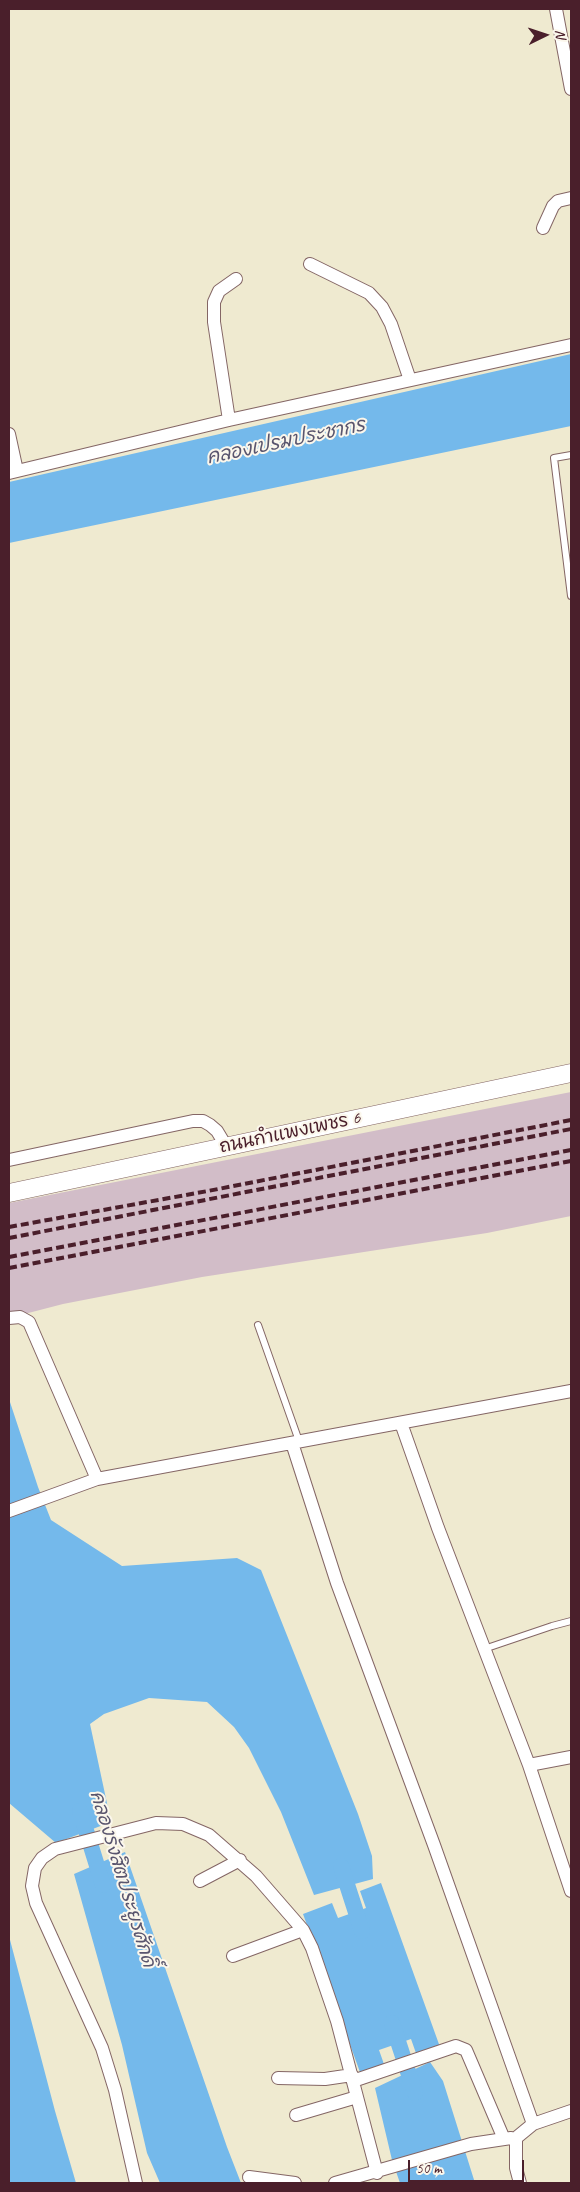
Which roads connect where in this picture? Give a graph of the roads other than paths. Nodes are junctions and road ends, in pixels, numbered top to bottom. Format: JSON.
{"nodes":[{"id":1,"x":556,"y":9,"type":"edge"},
{"id":2,"x":571,"y":89,"type":"edge"},
{"id":3,"x":571,"y":198,"type":"edge"},
{"id":4,"x":543,"y":228,"type":"dead end"},
{"id":5,"x":310,"y":264,"type":"dead end"},
{"id":6,"x":236,"y":279,"type":"dead end"},
{"id":7,"x":571,"y":345,"type":"edge"},
{"id":8,"x":410,"y":380,"type":"junction"},
{"id":9,"x":230,"y":420,"type":"junction"},
{"id":10,"x":9,"y":434,"type":"edge"},
{"id":11,"x":571,"y":455,"type":"edge"},
{"id":12,"x":13,"y":472,"type":"edge"},
{"id":13,"x":571,"y":596,"type":"edge"},
{"id":14,"x":571,"y":1073,"type":"edge"},
{"id":15,"x":226,"y":1146,"type":"junction"},
{"id":16,"x":9,"y":1160,"type":"edge"},
{"id":17,"x":9,"y":1193,"type":"edge"},
{"id":18,"x":9,"y":1318,"type":"edge"},
{"id":19,"x":258,"y":1325,"type":"dead end"},
{"id":20,"x":571,"y":1391,"type":"edge"},
{"id":21,"x":401,"y":1423,"type":"junction"},
{"id":22,"x":295,"y":1442,"type":"junction"},
{"id":23,"x":97,"y":1480,"type":"junction"},
{"id":24,"x":9,"y":1511,"type":"edge"},
{"id":25,"x":571,"y":1621,"type":"edge"},
{"id":26,"x":484,"y":1649,"type":"junction"},
{"id":27,"x":571,"y":1757,"type":"edge"},
{"id":28,"x":529,"y":1765,"type":"junction"},
{"id":29,"x":240,"y":1860,"type":"junction"},
{"id":30,"x":200,"y":1881,"type":"dead end"},
{"id":31,"x":571,"y":1891,"type":"edge"},
{"id":32,"x":303,"y":1930,"type":"junction"},
{"id":33,"x":233,"y":1956,"type":"dead end"},
{"id":34,"x":278,"y":2078,"type":"dead end"},
{"id":35,"x":353,"y":2078,"type":"junction"},
{"id":36,"x":357,"y":2097,"type":"junction"},
{"id":37,"x":571,"y":2111,"type":"edge"},
{"id":38,"x":296,"y":2115,"type":"dead end"},
{"id":39,"x":533,"y":2124,"type":"junction"},
{"id":40,"x":510,"y":2138,"type":"junction"},
{"id":41,"x":383,"y":2170,"type":"junction"},
{"id":42,"x":250,"y":2177,"type":"dead end"},
{"id":43,"x":136,"y":2183,"type":"edge"},
{"id":44,"x":295,"y":2183,"type":"edge"},
{"id":45,"x":334,"y":2183,"type":"edge"},
{"id":46,"x":520,"y":2183,"type":"edge"}],
"edges":[{"from":1,"to":2,"type":"street"},
{"from":3,"to":4,"type":"street"},
{"from":5,"to":8,"type":"street"},
{"from":6,"to":9,"type":"street"},
{"from":7,"to":8,"type":"street"},
{"from":8,"to":9,"type":"street"},
{"from":9,"to":12,"type":"street"},
{"from":10,"to":12,"type":"street"},
{"from":11,"to":13,"type":"lane"},
{"from":14,"to":15,"type":"main road","name":"ถนนกำแพงเพชร 6"},
{"from":15,"to":16,"type":"street"},
{"from":15,"to":17,"type":"main road","name":"ถนนกำแพงเพชร 6"},
{"from":18,"to":23,"type":"street"},
{"from":19,"to":22,"type":"lane"},
{"from":20,"to":21,"type":"street"},
{"from":21,"to":22,"type":"street"},
{"from":21,"to":26,"type":"street"},
{"from":22,"to":23,"type":"street"},
{"from":22,"to":39,"type":"street"},
{"from":23,"to":24,"type":"street"},
{"from":25,"to":26,"type":"lane"},
{"from":26,"to":28,"type":"street"},
{"from":27,"to":28,"type":"street"},
{"from":28,"to":31,"type":"street"},
{"from":29,"to":30,"type":"street"},
{"from":29,"to":32,"type":"street"},
{"from":29,"to":43,"type":"street"},
{"from":32,"to":33,"type":"street"},
{"from":32,"to":35,"type":"street"},
{"from":34,"to":35,"type":"street"},
{"from":35,"to":36,"type":"street"},
{"from":35,"to":40,"type":"street"},
{"from":36,"to":38,"type":"street"},
{"from":36,"to":41,"type":"street"},
{"from":37,"to":39,"type":"street"},
{"from":39,"to":40,"type":"street"},
{"from":40,"to":41,"type":"street"},
{"from":40,"to":46,"type":"street"},
{"from":41,"to":45,"type":"street"},
{"from":42,"to":44,"type":"street"}]}
